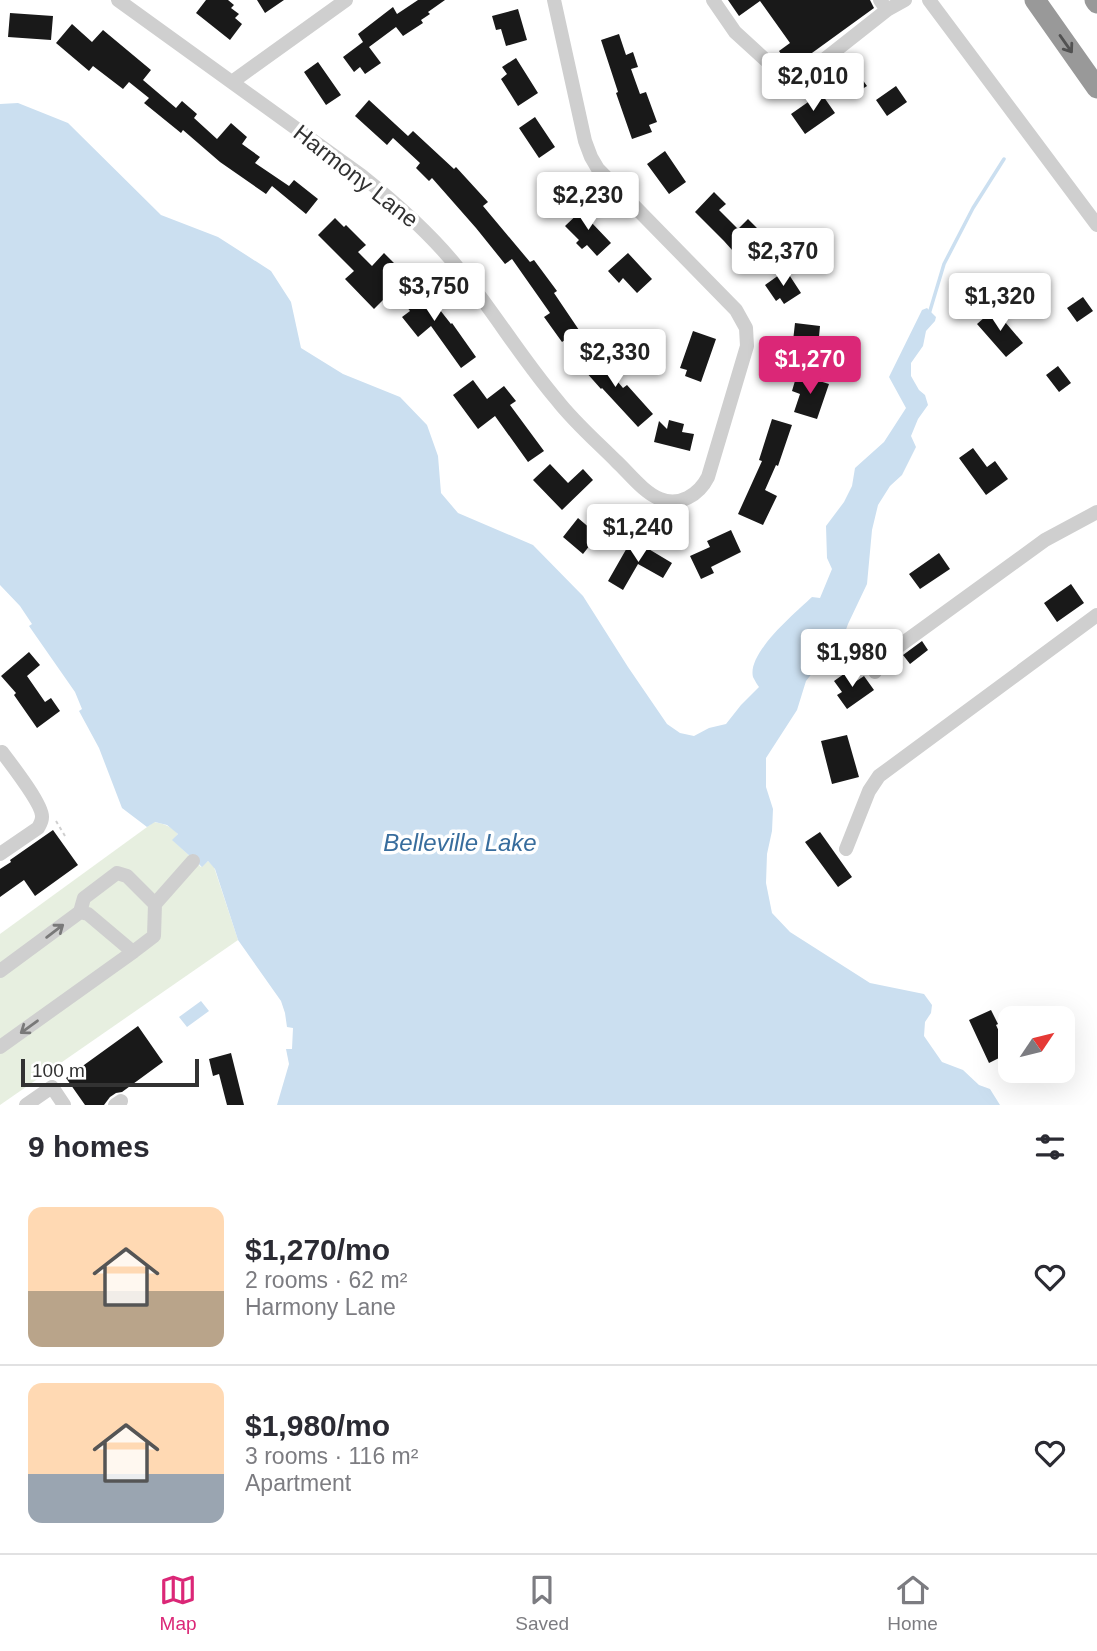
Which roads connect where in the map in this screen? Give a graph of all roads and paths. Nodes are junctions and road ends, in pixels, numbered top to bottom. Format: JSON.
{"nodes":[{"id":1,"x":118,"y":0,"type":"edge"},
{"id":2,"x":346,"y":0,"type":"edge"},
{"id":3,"x":554,"y":0,"type":"edge"},
{"id":4,"x":713,"y":0,"type":"edge"},
{"id":5,"x":905,"y":0,"type":"edge"},
{"id":6,"x":929,"y":0,"type":"edge"},
{"id":7,"x":1035,"y":0,"type":"edge"},
{"id":8,"x":883,"y":5,"type":"edge"},
{"id":9,"x":232,"y":82,"type":"junction"},
{"id":10,"x":1097,"y":88,"type":"edge"},
{"id":11,"x":1097,"y":226,"type":"edge"},
{"id":12,"x":1097,"y":512,"type":"edge"},
{"id":13,"x":1097,"y":615,"type":"edge"},
{"id":14,"x":874,"y":672,"type":"dead end"},
{"id":15,"x":0,"y":737,"type":"edge"},
{"id":16,"x":1,"y":753,"type":"edge"},
{"id":17,"x":56,"y":821,"type":"dead end"},
{"id":18,"x":65,"y":836,"type":"dead end"},
{"id":19,"x":846,"y":849,"type":"dead end"},
{"id":20,"x":0,"y":854,"type":"edge"},
{"id":21,"x":193,"y":861,"type":"dead end"},
{"id":22,"x":155,"y":904,"type":"junction"},
{"id":23,"x":80,"y":912,"type":"junction"},
{"id":24,"x":133,"y":952,"type":"junction"},
{"id":25,"x":0,"y":971,"type":"edge"},
{"id":26,"x":0,"y":1047,"type":"edge"},
{"id":27,"x":26,"y":1105,"type":"edge"},
{"id":28,"x":64,"y":1105,"type":"edge"}],
"edges":[{"from":1,"to":9,"type":"street","name":"Harmony Lane"},
{"from":2,"to":9,"type":"street"},
{"from":3,"to":9,"type":"street","name":"Harmony Lane"},
{"from":4,"to":8,"type":"street"},
{"from":5,"to":8,"type":"street"},
{"from":6,"to":11,"type":"street"},
{"from":7,"to":10,"type":"highway","one_way":true},
{"from":12,"to":14,"type":"street"},
{"from":13,"to":19,"type":"street"},
{"from":15,"to":16,"type":"street"},
{"from":16,"to":20,"type":"street"},
{"from":17,"to":18,"type":"path"},
{"from":21,"to":22,"type":"street"},
{"from":22,"to":23,"type":"street"},
{"from":22,"to":24,"type":"street"},
{"from":23,"to":24,"type":"street"},
{"from":25,"to":23,"type":"street","one_way":true},
{"from":24,"to":26,"type":"street","one_way":true},
{"from":27,"to":28,"type":"street"}]}
